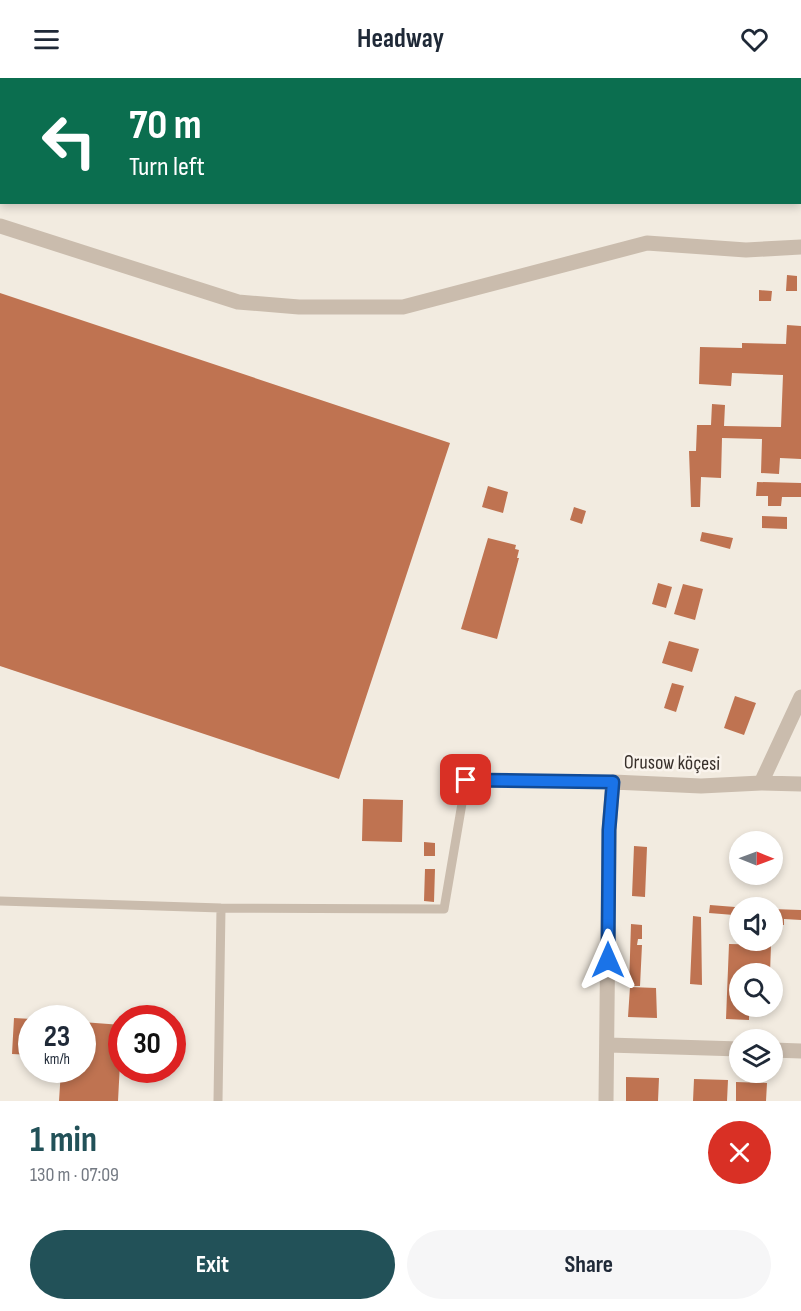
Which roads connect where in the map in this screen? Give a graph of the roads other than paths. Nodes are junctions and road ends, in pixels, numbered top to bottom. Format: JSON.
{"nodes":[{"id":1,"x":0,"y":226,"type":"edge"},
{"id":2,"x":801,"y":247,"type":"edge"},
{"id":3,"x":801,"y":698,"type":"edge"},
{"id":4,"x":613,"y":782,"type":"junction"},
{"id":5,"x":761,"y":783,"type":"junction"},
{"id":6,"x":801,"y":784,"type":"edge"},
{"id":7,"x":0,"y":901,"type":"edge"},
{"id":8,"x":221,"y":908,"type":"junction"},
{"id":9,"x":608,"y":1045,"type":"junction"},
{"id":10,"x":729,"y":1049,"type":"edge"},
{"id":11,"x":783,"y":1050,"type":"edge"},
{"id":12,"x":801,"y":1051,"type":"edge"},
{"id":13,"x":218,"y":1101,"type":"edge"},
{"id":14,"x":606,"y":1101,"type":"edge"}],
"edges":[{"from":1,"to":2,"type":"street"},
{"from":3,"to":5,"type":"street"},
{"from":4,"to":5,"type":"street","name":"Orusow köçesi"},
{"from":4,"to":8,"type":"lane"},
{"from":4,"to":9,"type":"street","name":"Orusow köçesi"},
{"from":5,"to":6,"type":"street","name":"Orusow köçesi"},
{"from":7,"to":8,"type":"lane"},
{"from":8,"to":13,"type":"lane"},
{"from":9,"to":10,"type":"street"},
{"from":9,"to":14,"type":"street","name":"Orusow köçesi"},
{"from":11,"to":12,"type":"street"}]}
